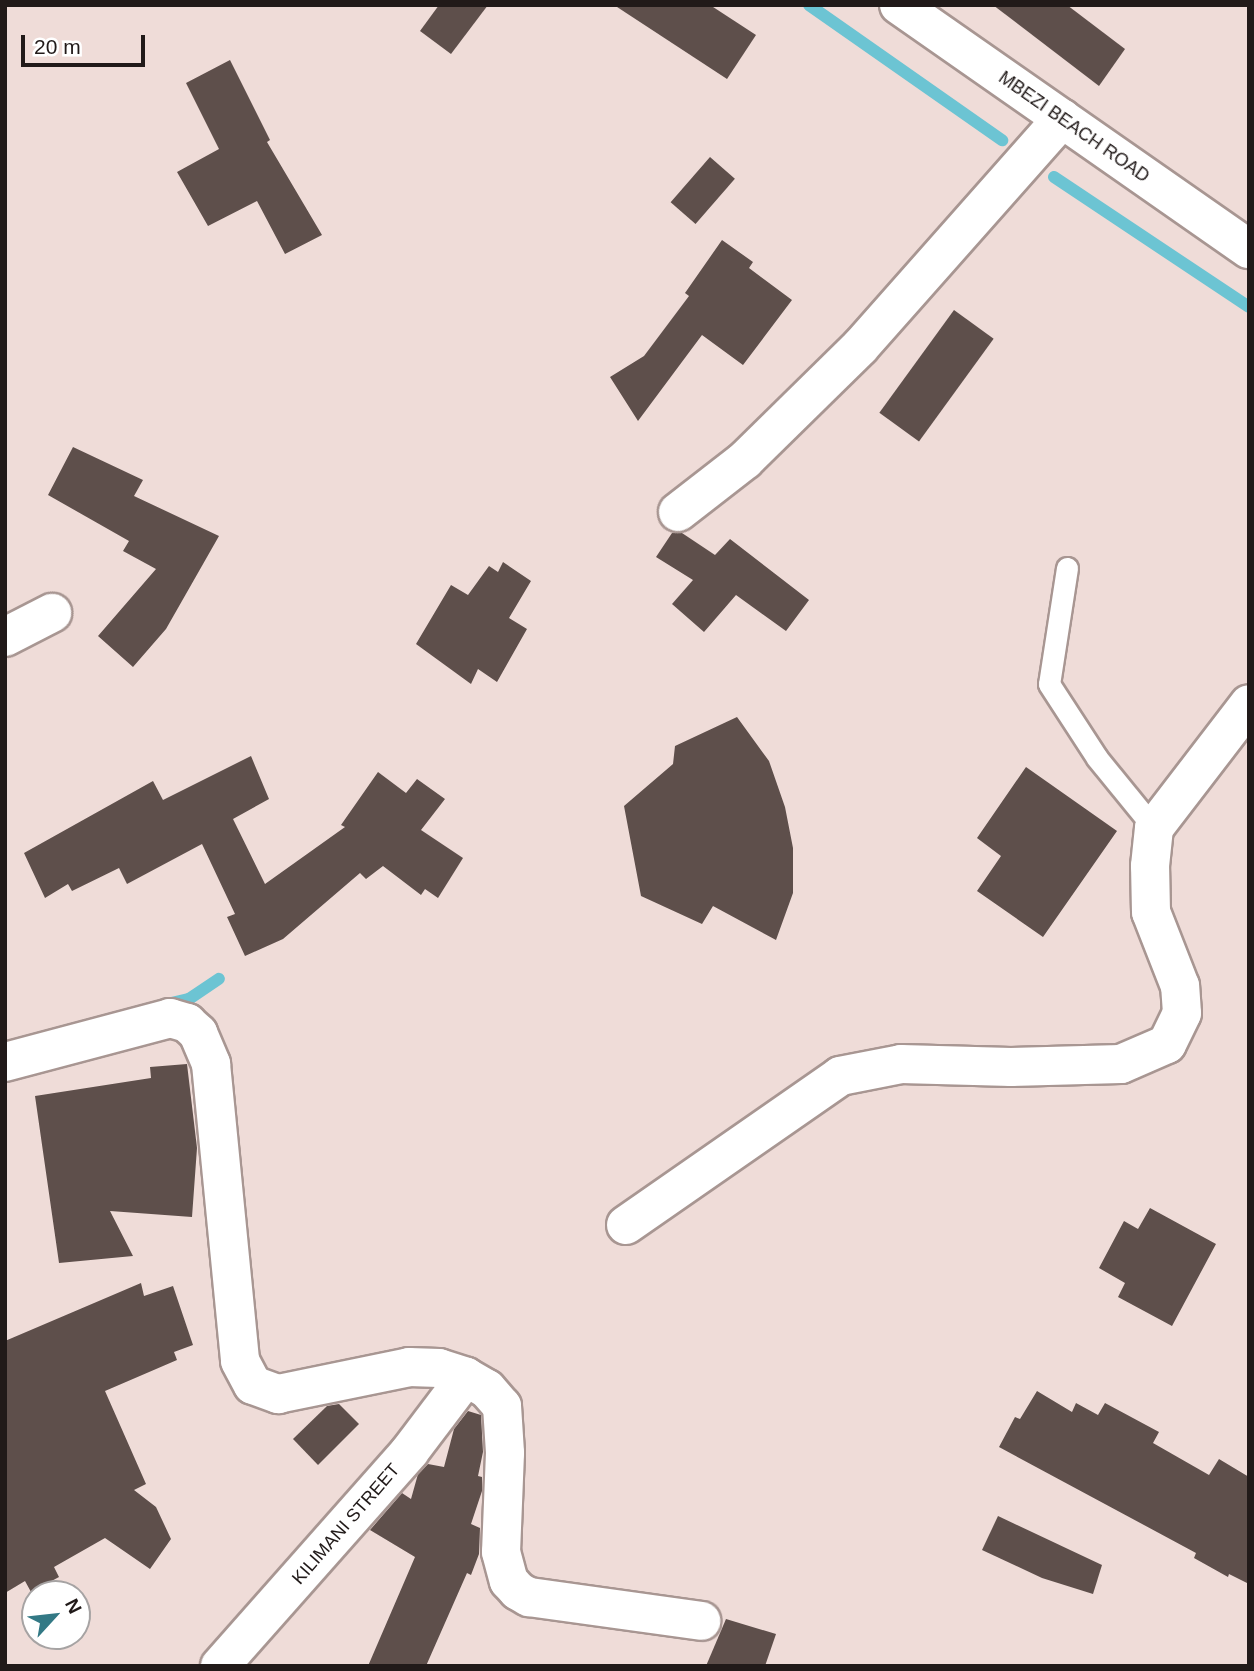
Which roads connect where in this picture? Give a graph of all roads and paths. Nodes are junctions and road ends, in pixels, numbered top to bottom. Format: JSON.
{"nodes":[{"id":1,"x":899,"y":5,"type":"edge"},
{"id":2,"x":1062,"y":119,"type":"junction"},
{"id":3,"x":1249,"y":249,"type":"edge"},
{"id":4,"x":678,"y":512,"type":"dead end"},
{"id":5,"x":1067,"y":568,"type":"dead end"},
{"id":6,"x":52,"y":613,"type":"dead end"},
{"id":7,"x":5,"y":637,"type":"edge"},
{"id":8,"x":1249,"y":704,"type":"edge"},
{"id":9,"x":1154,"y":828,"type":"junction"},
{"id":10,"x":5,"y":1062,"type":"edge"},
{"id":11,"x":626,"y":1225,"type":"dead end"},
{"id":12,"x":466,"y":1377,"type":"junction"},
{"id":13,"x":701,"y":1621,"type":"dead end"},
{"id":14,"x":220,"y":1666,"type":"edge"}],
"edges":[{"from":1,"to":2,"type":"street","name":"MBEZI BEACH ROAD"},
{"from":2,"to":3,"type":"street","name":"MBEZI BEACH ROAD"},
{"from":2,"to":4,"type":"street"},
{"from":5,"to":9,"type":"lane"},
{"from":6,"to":7,"type":"street"},
{"from":8,"to":9,"type":"street"},
{"from":9,"to":11,"type":"street"},
{"from":10,"to":12,"type":"street"},
{"from":12,"to":13,"type":"street"},
{"from":12,"to":14,"type":"street","name":"KILIMANI STREET"}]}
